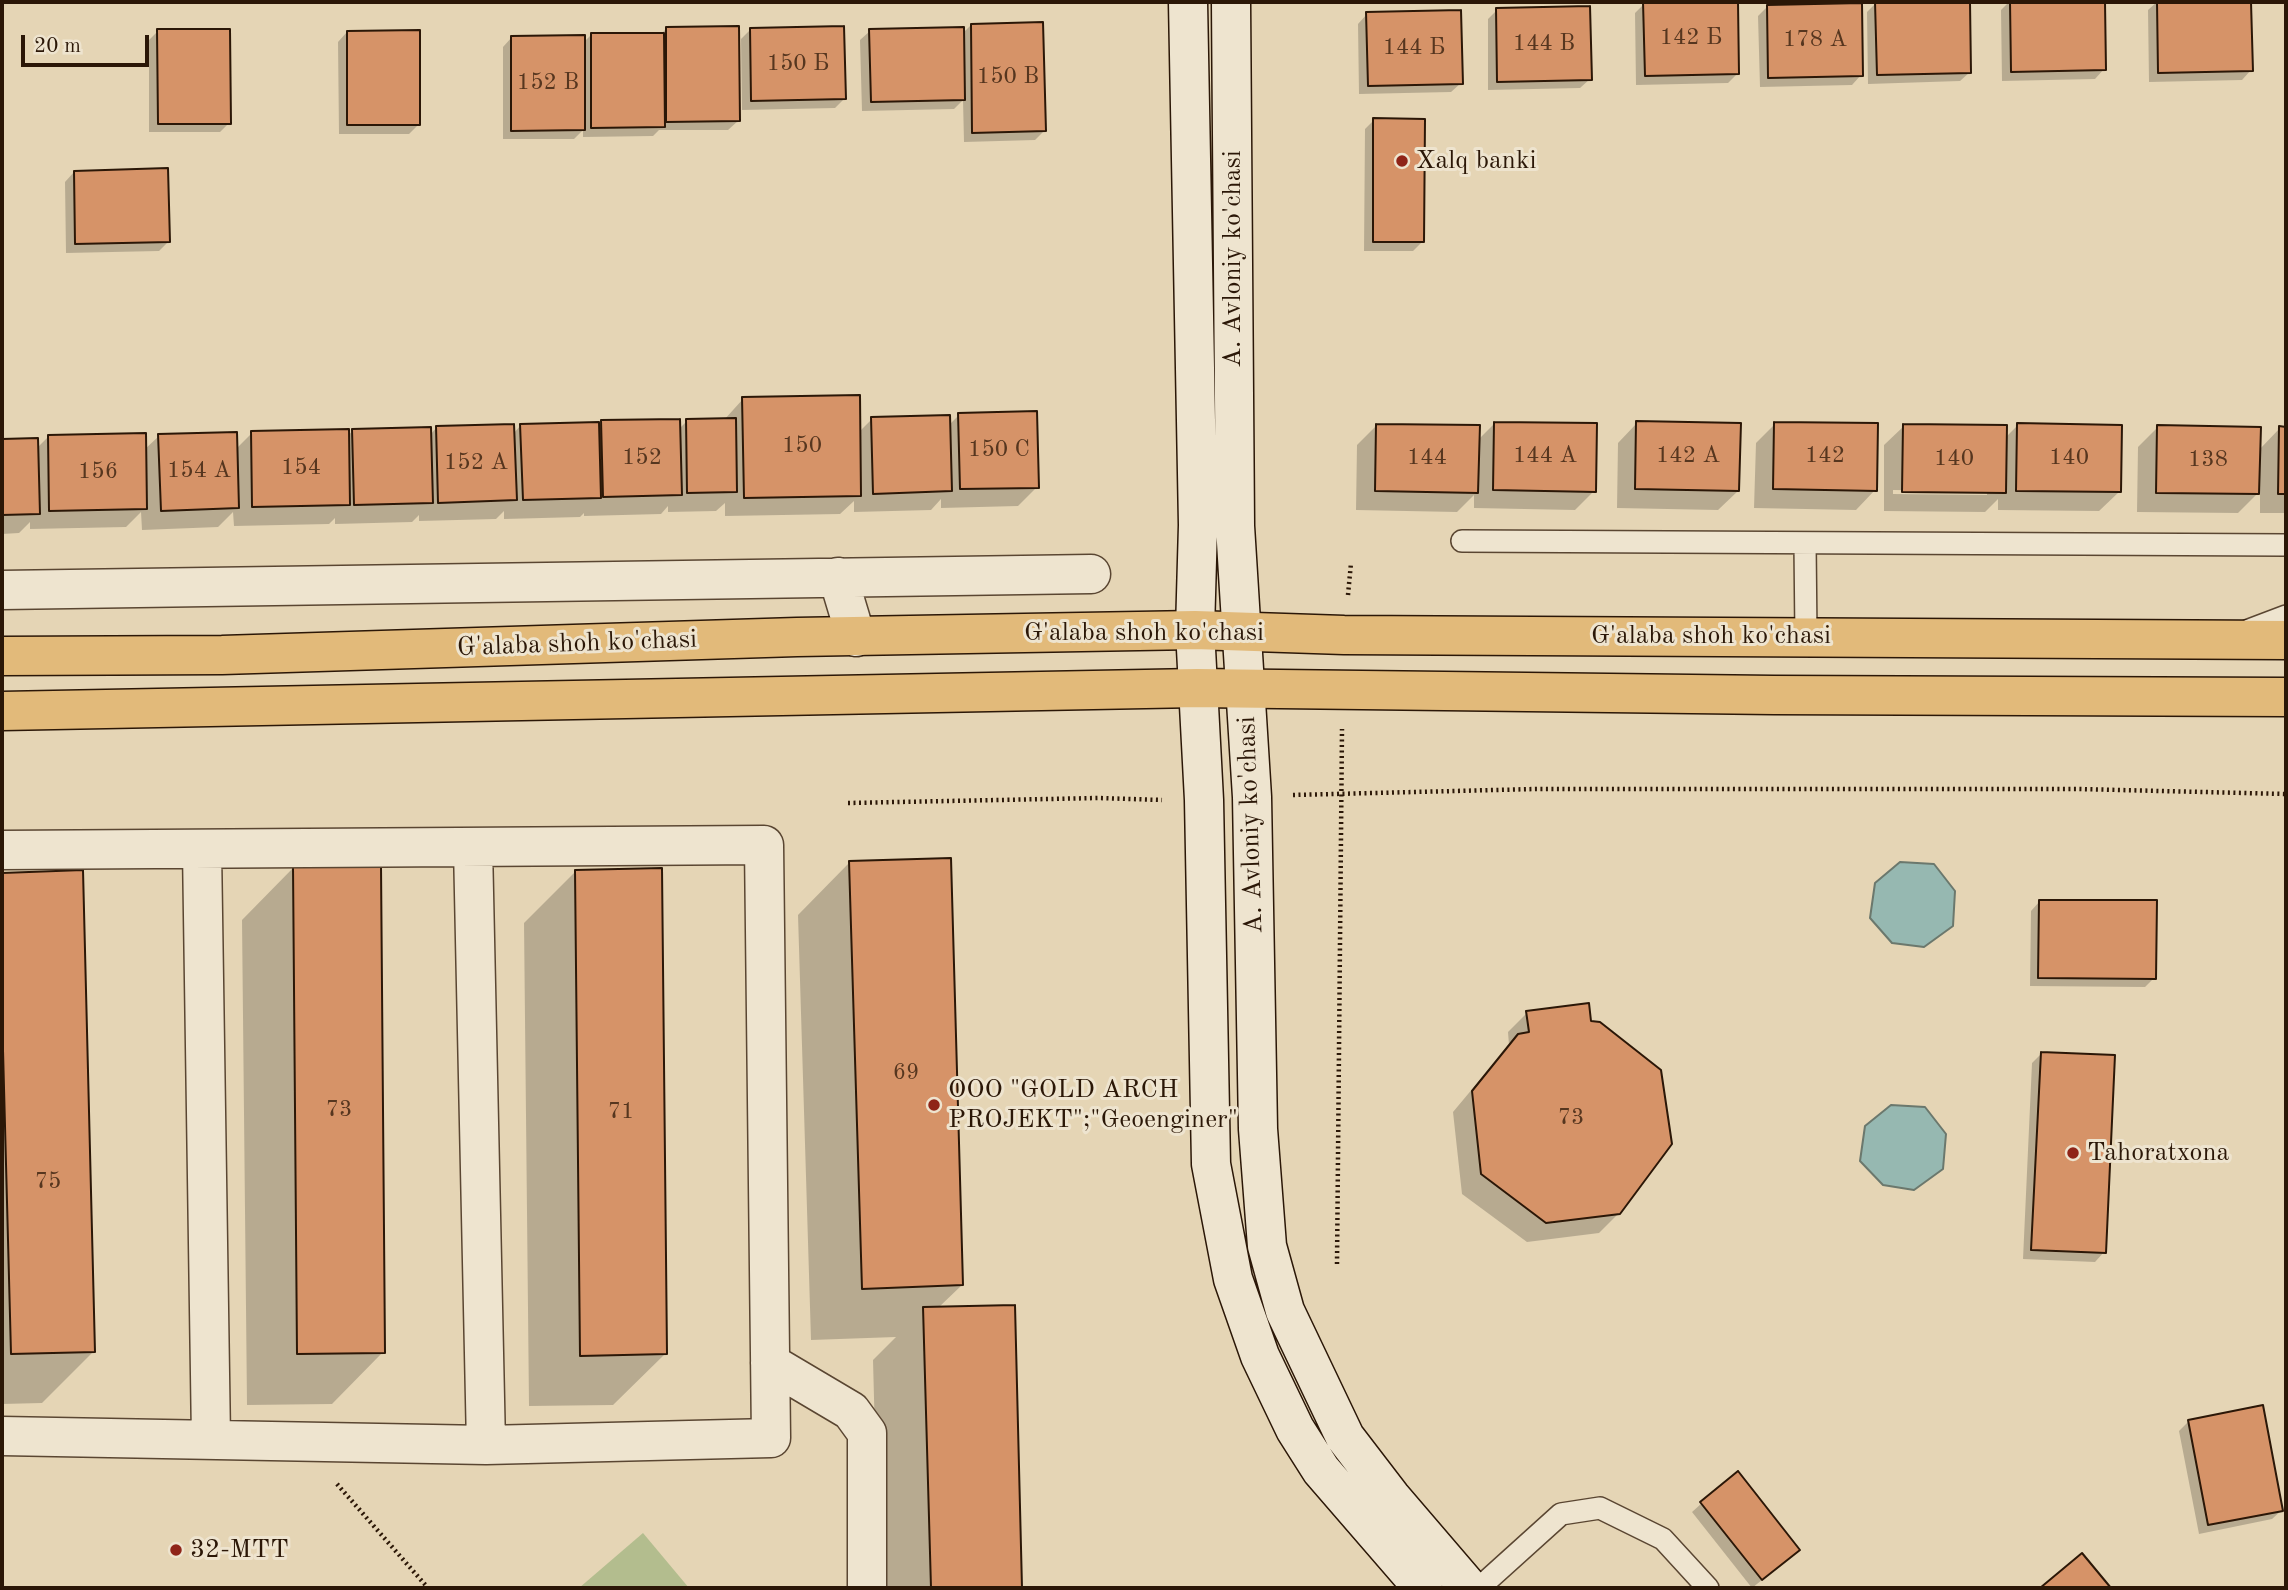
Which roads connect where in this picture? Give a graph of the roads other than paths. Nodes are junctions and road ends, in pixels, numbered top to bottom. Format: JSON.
{"nodes":[{"id":1,"x":1188,"y":2,"type":"edge"},
{"id":2,"x":1231,"y":2,"type":"edge"},
{"id":3,"x":1462,"y":541,"type":"dead end"},
{"id":4,"x":1805,"y":542,"type":"junction"},
{"id":5,"x":2286,"y":545,"type":"edge"},
{"id":6,"x":1091,"y":574,"type":"dead end"},
{"id":7,"x":838,"y":578,"type":"junction"},
{"id":8,"x":2,"y":590,"type":"edge"},
{"id":9,"x":2286,"y":616,"type":"edge"},
{"id":10,"x":1195,"y":630,"type":"junction"},
{"id":11,"x":1242,"y":631,"type":"junction"},
{"id":12,"x":856,"y":637,"type":"junction"},
{"id":13,"x":1806,"y":637,"type":"junction"},
{"id":14,"x":2224,"y":639,"type":"junction"},
{"id":15,"x":2286,"y":640,"type":"edge"},
{"id":16,"x":2,"y":656,"type":"edge"},
{"id":17,"x":1197,"y":688,"type":"junction"},
{"id":18,"x":1246,"y":688,"type":"junction"},
{"id":19,"x":2286,"y":697,"type":"edge"},
{"id":20,"x":2,"y":711,"type":"edge"},
{"id":21,"x":473,"y":847,"type":"junction"},
{"id":22,"x":202,"y":849,"type":"junction"},
{"id":23,"x":2,"y":850,"type":"edge"},
{"id":24,"x":770,"y":1363,"type":"junction"},
{"id":25,"x":2,"y":1436,"type":"edge"},
{"id":26,"x":211,"y":1439,"type":"junction"},
{"id":27,"x":486,"y":1445,"type":"junction"},
{"id":28,"x":867,"y":1588,"type":"edge"},
{"id":29,"x":1423,"y":1588,"type":"edge"},
{"id":30,"x":1469,"y":1588,"type":"edge"},
{"id":31,"x":1479,"y":1588,"type":"edge"},
{"id":32,"x":1708,"y":1588,"type":"edge"}],
"edges":[{"from":1,"to":10,"type":"street","name":"A. Avloniy ko'chasi"},
{"from":2,"to":11,"type":"street","name":"A. Avloniy ko'chasi"},
{"from":3,"to":4,"type":"lane"},
{"from":4,"to":5,"type":"lane"},
{"from":4,"to":13,"type":"lane"},
{"from":6,"to":7,"type":"street"},
{"from":7,"to":8,"type":"street"},
{"from":7,"to":12,"type":"street"},
{"from":9,"to":14,"type":"lane"},
{"from":10,"to":11,"type":"main road","name":"G'alaba shoh ko'chasi"},
{"from":10,"to":12,"type":"main road","name":"G'alaba shoh ko'chasi"},
{"from":10,"to":17,"type":"street","name":"A. Avloniy ko'chasi"},
{"from":11,"to":13,"type":"main road","name":"G'alaba shoh ko'chasi"},
{"from":11,"to":18,"type":"street","name":"A. Avloniy ko'chasi"},
{"from":12,"to":16,"type":"main road","name":"G'alaba shoh ko'chasi"},
{"from":13,"to":14,"type":"main road","name":"G'alaba shoh ko'chasi"},
{"from":14,"to":15,"type":"main road","name":"G'alaba shoh ko'chasi"},
{"from":17,"to":18,"type":"main road"},
{"from":17,"to":20,"type":"main road"},
{"from":17,"to":29,"type":"street","name":"A. Avloniy ko'chasi"},
{"from":18,"to":19,"type":"main road"},
{"from":18,"to":30,"type":"street","name":"A. Avloniy ko'chasi"},
{"from":21,"to":22,"type":"street"},
{"from":21,"to":24,"type":"street"},
{"from":21,"to":27,"type":"street"},
{"from":22,"to":23,"type":"street"},
{"from":22,"to":26,"type":"street"},
{"from":24,"to":27,"type":"street"},
{"from":24,"to":28,"type":"street"},
{"from":25,"to":26,"type":"street"},
{"from":26,"to":27,"type":"street"},
{"from":31,"to":32,"type":"lane"}]}
